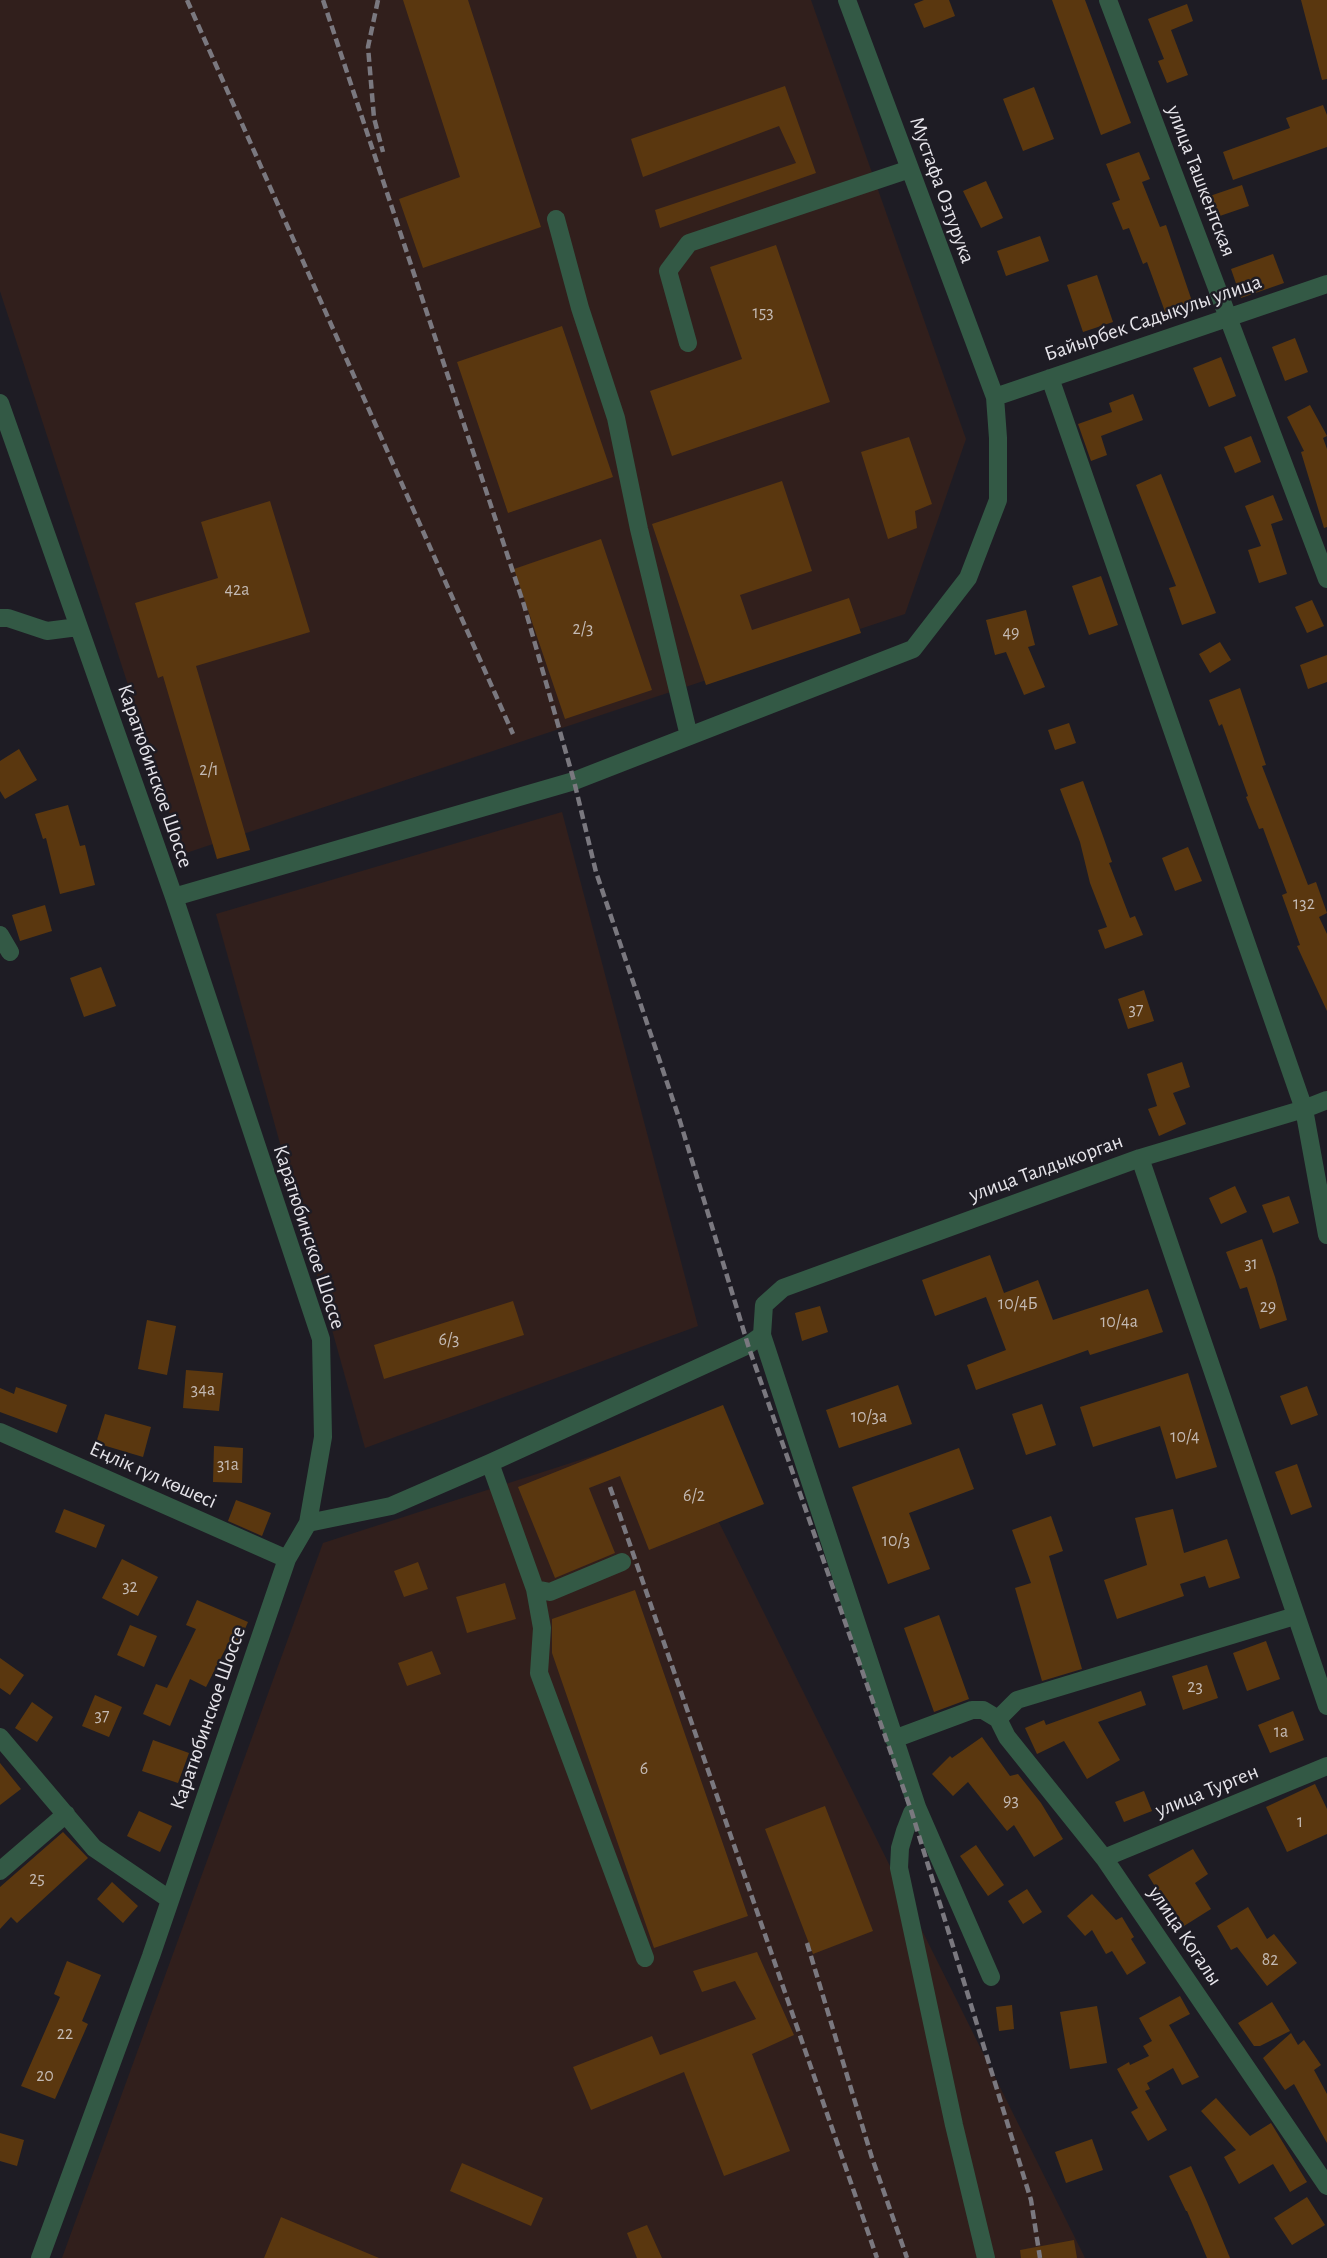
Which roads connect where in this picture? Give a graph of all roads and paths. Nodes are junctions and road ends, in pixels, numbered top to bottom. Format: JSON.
{"nodes":[{"id":1,"x":847,"y":0,"type":"edge"},
{"id":2,"x":1108,"y":0,"type":"edge"},
{"id":3,"x":910,"y":169,"type":"junction"},
{"id":4,"x":556,"y":219,"type":"dead end"},
{"id":5,"x":1327,"y":284,"type":"edge"},
{"id":6,"x":1228,"y":316,"type":"junction"},
{"id":7,"x":688,"y":343,"type":"dead end"},
{"id":8,"x":1050,"y":378,"type":"junction"},
{"id":9,"x":995,"y":397,"type":"junction"},
{"id":10,"x":0,"y":403,"type":"edge"},
{"id":11,"x":1327,"y":579,"type":"edge"},
{"id":12,"x":3,"y":613,"type":"edge"},
{"id":13,"x":78,"y":627,"type":"junction"},
{"id":14,"x":689,"y":736,"type":"junction"},
{"id":15,"x":174,"y":897,"type":"junction"},
{"id":16,"x":0,"y":935,"type":"edge"},
{"id":17,"x":10,"y":952,"type":"dead end"},
{"id":18,"x":1327,"y":1100,"type":"edge"},
{"id":19,"x":1304,"y":1109,"type":"junction"},
{"id":20,"x":1140,"y":1158,"type":"junction"},
{"id":21,"x":1327,"y":1235,"type":"edge"},
{"id":22,"x":762,"y":1335,"type":"junction"},
{"id":23,"x":0,"y":1432,"type":"edge"},
{"id":24,"x":490,"y":1463,"type":"junction"},
{"id":25,"x":308,"y":1523,"type":"junction"},
{"id":26,"x":287,"y":1560,"type":"junction"},
{"id":27,"x":622,"y":1562,"type":"dead end"},
{"id":28,"x":536,"y":1589,"type":"junction"},
{"id":29,"x":1295,"y":1616,"type":"junction"},
{"id":30,"x":1327,"y":1706,"type":"edge"},
{"id":31,"x":998,"y":1719,"type":"junction"},
{"id":32,"x":0,"y":1737,"type":"edge"},
{"id":33,"x":894,"y":1739,"type":"junction"},
{"id":34,"x":1327,"y":1766,"type":"edge"},
{"id":35,"x":916,"y":1807,"type":"junction"},
{"id":36,"x":66,"y":1814,"type":"junction"},
{"id":37,"x":1104,"y":1858,"type":"junction"},
{"id":38,"x":0,"y":1871,"type":"edge"},
{"id":39,"x":169,"y":1899,"type":"junction"},
{"id":40,"x":645,"y":1958,"type":"dead end"},
{"id":41,"x":991,"y":1977,"type":"dead end"},
{"id":42,"x":1327,"y":2186,"type":"edge"},
{"id":43,"x":40,"y":2258,"type":"edge"},
{"id":44,"x":986,"y":2258,"type":"edge"}],
"edges":[{"from":1,"to":3,"type":"street","name":"Мустафа Озтурука"},
{"from":2,"to":6,"type":"street","name":"улица Ташкентская"},
{"from":3,"to":7,"type":"street"},
{"from":3,"to":9,"type":"street","name":"Мустафа Озтурука"},
{"from":4,"to":14,"type":"street"},
{"from":5,"to":6,"type":"street","name":"Байырбек Садыкулы улица"},
{"from":6,"to":8,"type":"street","name":"Байырбек Садыкулы улица"},
{"from":6,"to":11,"type":"street","name":"улица Ташкентская"},
{"from":8,"to":9,"type":"street","name":"Байырбек Садыкулы улица"},
{"from":8,"to":19,"type":"street"},
{"from":9,"to":14,"type":"street","name":"Мустафа Озтурука"},
{"from":10,"to":13,"type":"street","name":"Каратюбинское Шоссе"},
{"from":12,"to":13,"type":"street"},
{"from":13,"to":15,"type":"street","name":"Каратюбинское Шоссе"},
{"from":14,"to":15,"type":"street","name":"Мустафа Озтурука"},
{"from":15,"to":25,"type":"street","name":"Каратюбинское Шоссе"},
{"from":16,"to":17,"type":"street"},
{"from":18,"to":19,"type":"street","name":"улица Талдыкорган"},
{"from":19,"to":20,"type":"street","name":"улица Талдыкорган"},
{"from":19,"to":21,"type":"street"},
{"from":20,"to":22,"type":"street","name":"улица Талдыкорган"},
{"from":20,"to":29,"type":"street"},
{"from":22,"to":24,"type":"street"},
{"from":22,"to":33,"type":"street"},
{"from":23,"to":26,"type":"street","name":"Еңлік гүл көшесі"},
{"from":24,"to":25,"type":"street"},
{"from":24,"to":28,"type":"street"},
{"from":25,"to":26,"type":"street","name":"Каратюбинское Шоссе"},
{"from":26,"to":39,"type":"street","name":"Каратюбинское Шоссе"},
{"from":27,"to":28,"type":"street"},
{"from":28,"to":40,"type":"street"},
{"from":29,"to":30,"type":"street"},
{"from":29,"to":31,"type":"street"},
{"from":31,"to":33,"type":"street"},
{"from":31,"to":37,"type":"street","name":"улица Когалы"},
{"from":32,"to":36,"type":"street"},
{"from":33,"to":35,"type":"street"},
{"from":34,"to":37,"type":"street","name":"улица Турген"},
{"from":35,"to":41,"type":"street"},
{"from":35,"to":44,"type":"street"},
{"from":36,"to":38,"type":"street"},
{"from":36,"to":39,"type":"street"},
{"from":37,"to":42,"type":"street","name":"улица Когалы"},
{"from":39,"to":43,"type":"street","name":"Каратюбинское Шоссе"}]}
